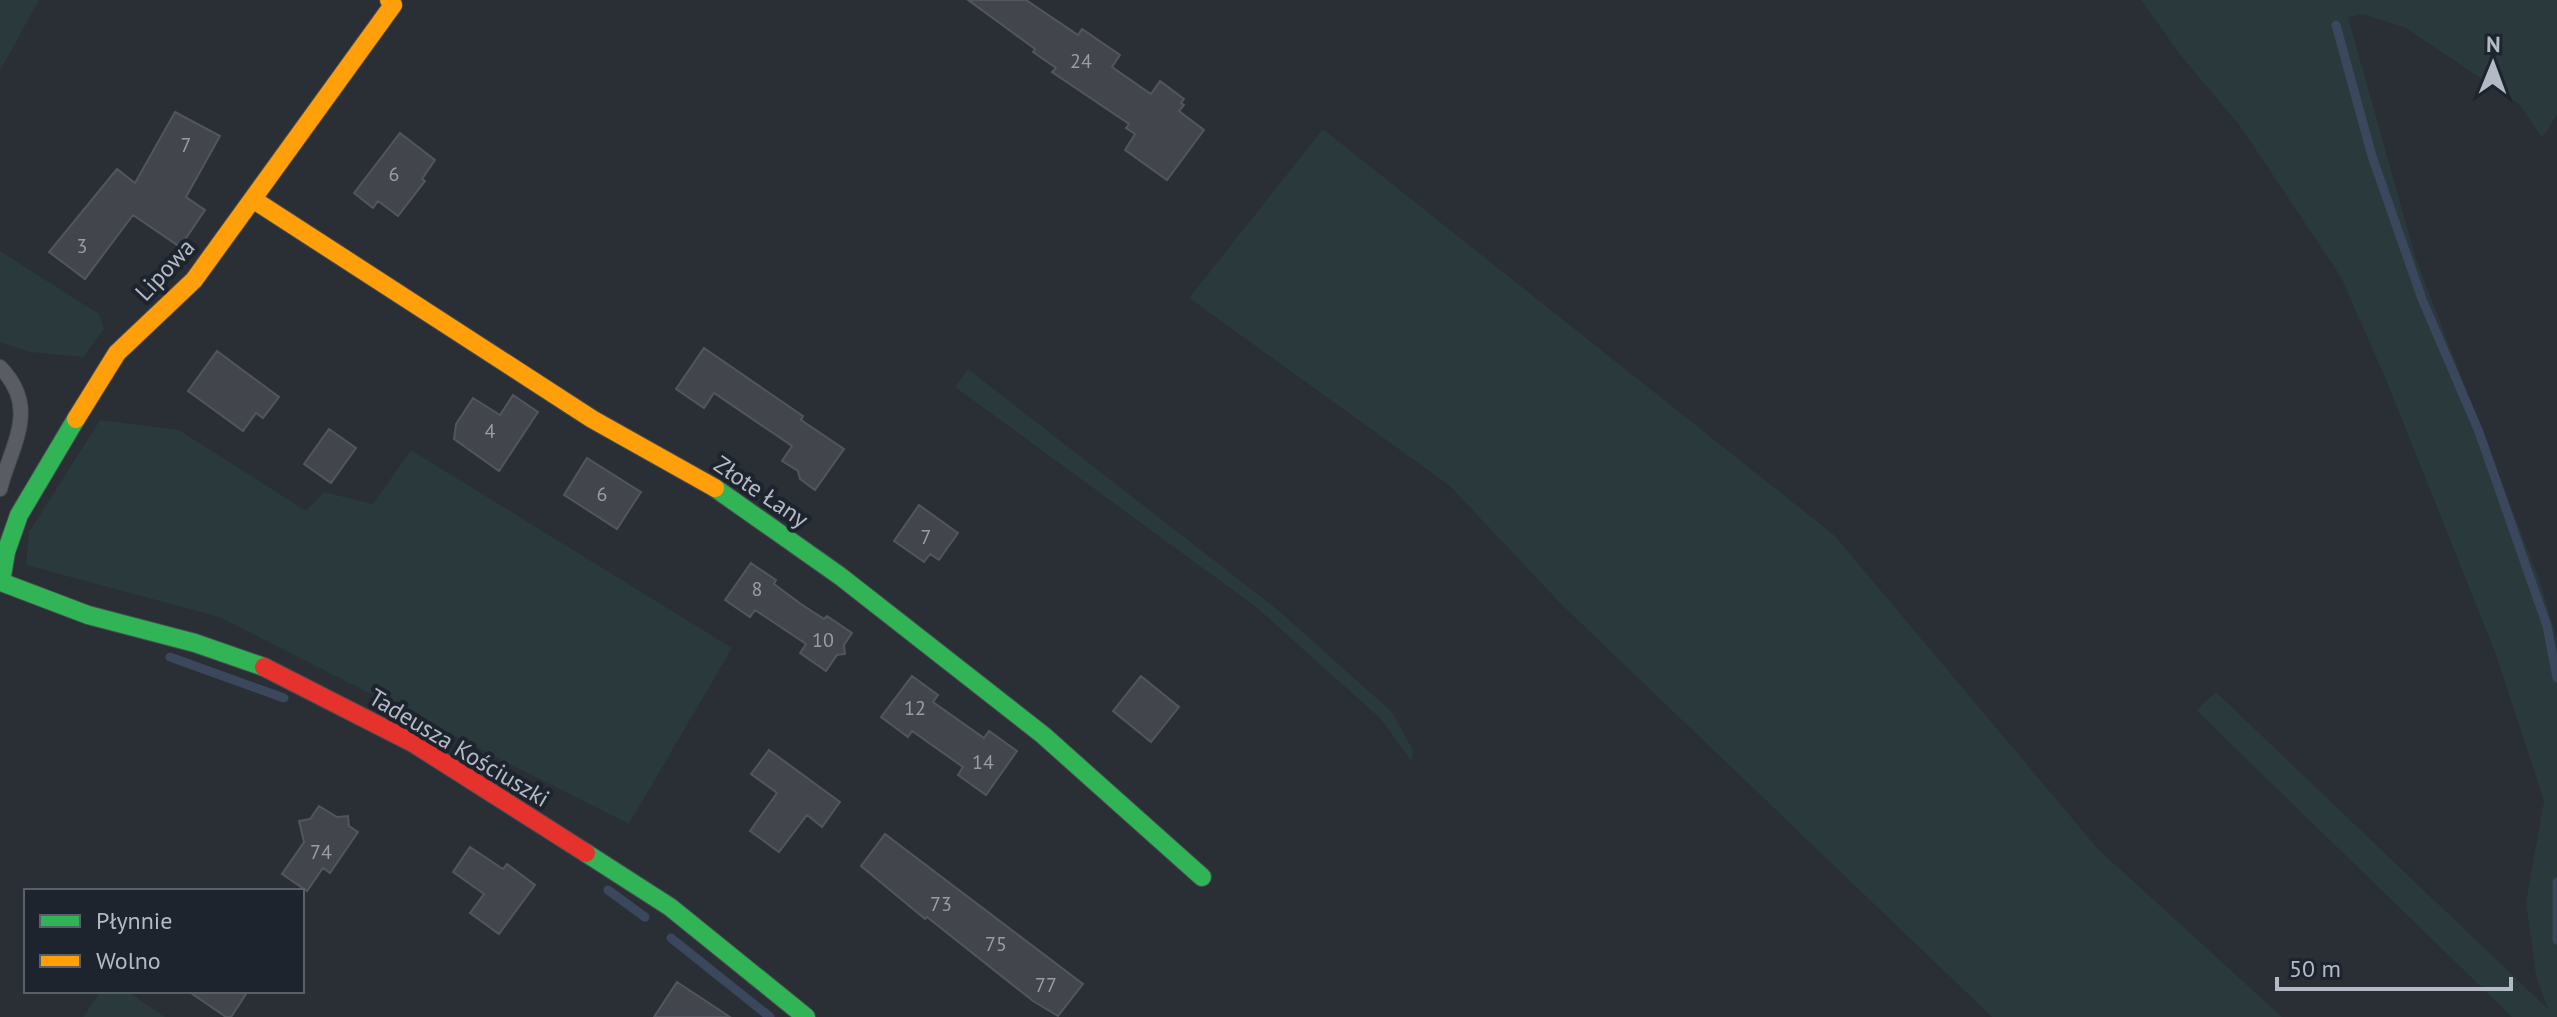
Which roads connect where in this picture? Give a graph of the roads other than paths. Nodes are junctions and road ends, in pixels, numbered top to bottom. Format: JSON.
{"nodes":[{"id":1,"x":391,"y":2,"type":"edge"},
{"id":2,"x":254,"y":200,"type":"junction"},
{"id":3,"x":0,"y":367,"type":"edge"},
{"id":4,"x":0,"y":489,"type":"edge"},
{"id":5,"x":1,"y":580,"type":"edge"},
{"id":6,"x":1202,"y":877,"type":"dead end"},
{"id":7,"x":806,"y":1017,"type":"edge"}],
"edges":[{"from":1,"to":2,"type":"street","name":"Lipowa"},
{"from":2,"to":5,"type":"street","name":"Lipowa"},
{"from":2,"to":6,"type":"street","name":"Złote Łany"},
{"from":3,"to":4,"type":"lane"},
{"from":5,"to":7,"type":"street","name":"Tadeusza Kościuszki"}]}
